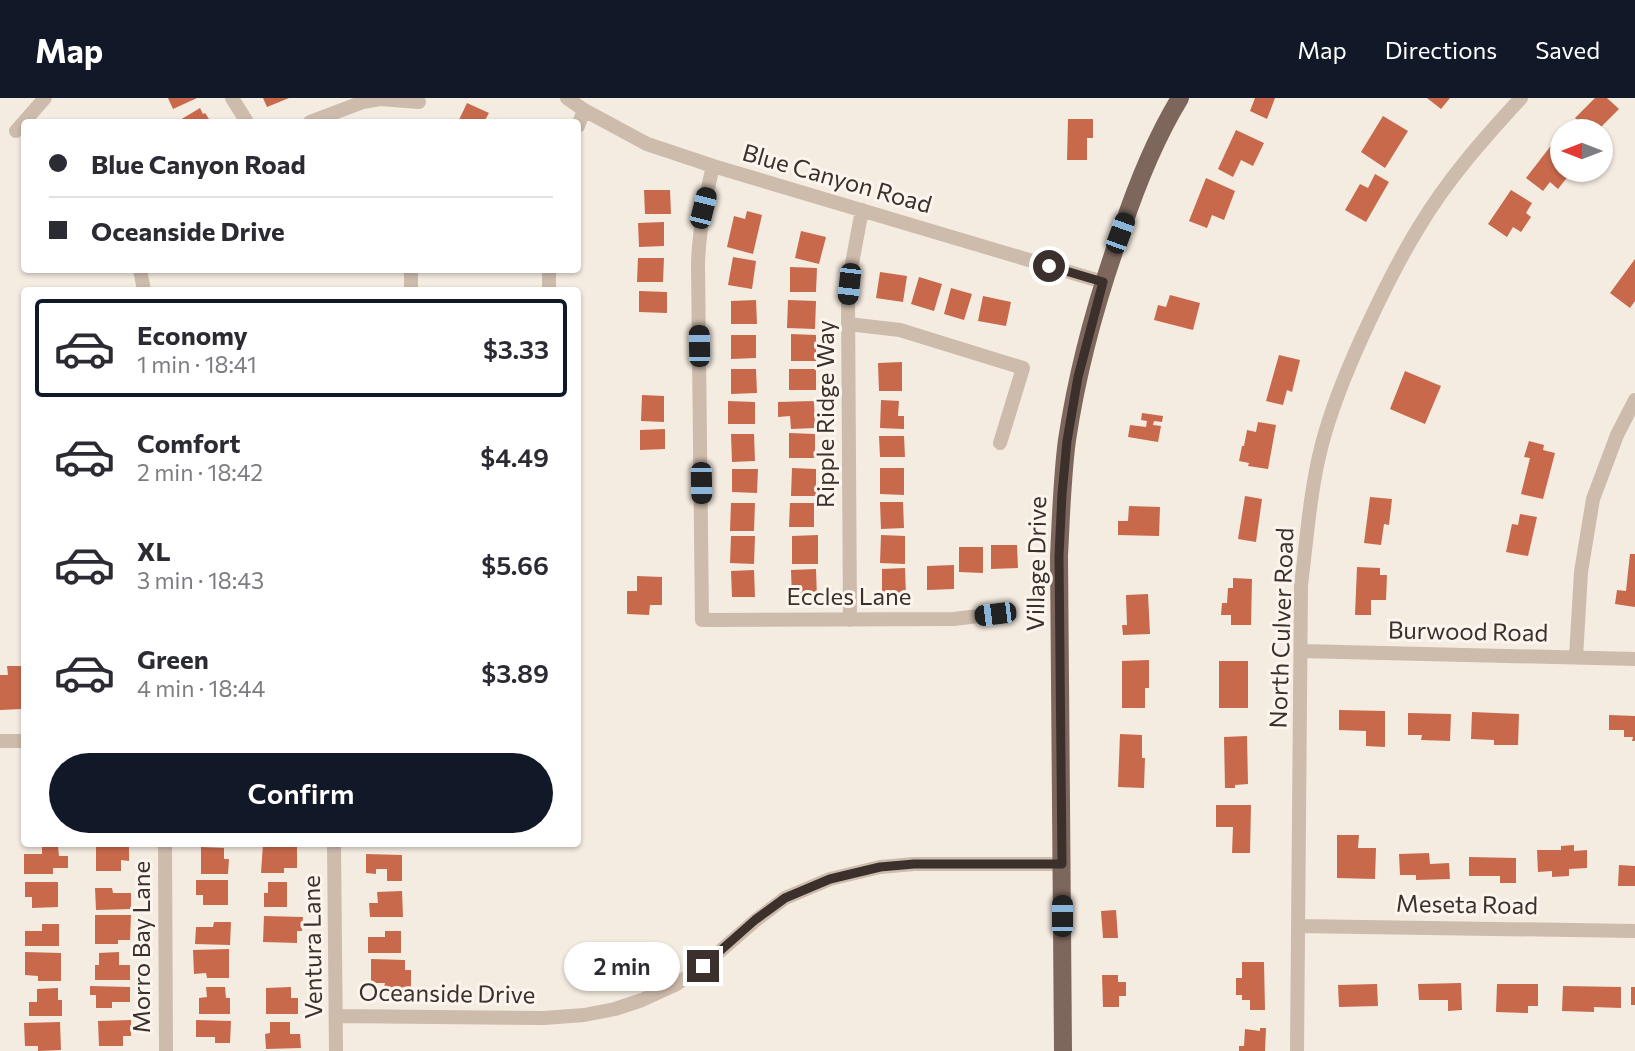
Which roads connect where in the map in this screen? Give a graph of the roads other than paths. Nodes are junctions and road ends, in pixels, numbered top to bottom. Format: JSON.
{"nodes":[{"id":1,"x":45,"y":98,"type":"edge"},
{"id":2,"x":232,"y":98,"type":"edge"},
{"id":3,"x":567,"y":98,"type":"edge"},
{"id":4,"x":1180,"y":98,"type":"edge"},
{"id":5,"x":1521,"y":98,"type":"edge"},
{"id":6,"x":419,"y":102,"type":"dead end"},
{"id":7,"x":584,"y":110,"type":"junction"},
{"id":8,"x":33,"y":119,"type":"edge"},
{"id":9,"x":245,"y":119,"type":"edge"},
{"id":10,"x":318,"y":119,"type":"edge"},
{"id":11,"x":581,"y":119,"type":"edge"},
{"id":12,"x":21,"y":127,"type":"edge"},
{"id":13,"x":16,"y":131,"type":"dead end"},
{"id":14,"x":713,"y":166,"type":"junction"},
{"id":15,"x":862,"y":210,"type":"junction"},
{"id":16,"x":1103,"y":282,"type":"junction"},
{"id":17,"x":848,"y":324,"type":"junction"},
{"id":18,"x":1635,"y":400,"type":"edge"},
{"id":19,"x":1000,"y":443,"type":"dead end"},
{"id":20,"x":995,"y":614,"type":"dead end"},
{"id":21,"x":850,"y":620,"type":"junction"},
{"id":22,"x":1301,"y":651,"type":"junction"},
{"id":23,"x":1576,"y":657,"type":"junction"},
{"id":24,"x":1635,"y":659,"type":"edge"},
{"id":25,"x":0,"y":741,"type":"edge"},
{"id":26,"x":21,"y":741,"type":"edge"},
{"id":27,"x":164,"y":847,"type":"edge"},
{"id":28,"x":334,"y":847,"type":"edge"},
{"id":29,"x":1062,"y":864,"type":"junction"},
{"id":30,"x":1298,"y":926,"type":"junction"},
{"id":31,"x":1635,"y":931,"type":"edge"},
{"id":32,"x":336,"y":1016,"type":"junction"},
{"id":33,"x":166,"y":1051,"type":"edge"},
{"id":34,"x":336,"y":1051,"type":"edge"},
{"id":35,"x":1063,"y":1051,"type":"edge"},
{"id":36,"x":1297,"y":1051,"type":"edge"}],
"edges":[{"from":1,"to":8,"type":"street"},
{"from":2,"to":9,"type":"street"},
{"from":3,"to":7,"type":"street","name":"Blue Canyon Road"},
{"from":4,"to":16,"type":"main road","name":"Village Drive"},
{"from":5,"to":22,"type":"street","name":"North Culver Road"},
{"from":6,"to":10,"type":"street"},
{"from":7,"to":11,"type":"street"},
{"from":7,"to":14,"type":"street","name":"Blue Canyon Road"},
{"from":12,"to":13,"type":"street"},
{"from":14,"to":15,"type":"street","name":"Blue Canyon Road"},
{"from":14,"to":21,"type":"street","name":"Eccles Lane"},
{"from":15,"to":16,"type":"street","name":"Blue Canyon Road"},
{"from":15,"to":17,"type":"street","name":"Ripple Ridge Way"},
{"from":16,"to":29,"type":"main road","name":"Village Drive"},
{"from":17,"to":19,"type":"street"},
{"from":17,"to":21,"type":"street","name":"Ripple Ridge Way"},
{"from":18,"to":23,"type":"street"},
{"from":20,"to":21,"type":"street","name":"Eccles Lane"},
{"from":22,"to":23,"type":"street","name":"Burwood Road"},
{"from":22,"to":30,"type":"street","name":"North Culver Road"},
{"from":23,"to":24,"type":"street","name":"Burwood Road"},
{"from":25,"to":26,"type":"street"},
{"from":27,"to":33,"type":"street","name":"Morro Bay Lane"},
{"from":28,"to":32,"type":"street","name":"Ventura Lane"},
{"from":29,"to":32,"type":"street","name":"Oceanside Drive"},
{"from":29,"to":35,"type":"main road","name":"Village Drive"},
{"from":30,"to":31,"type":"street","name":"Meseta Road"},
{"from":30,"to":36,"type":"street","name":"North Culver Road"},
{"from":32,"to":34,"type":"street","name":"Ventura Lane"}]}
